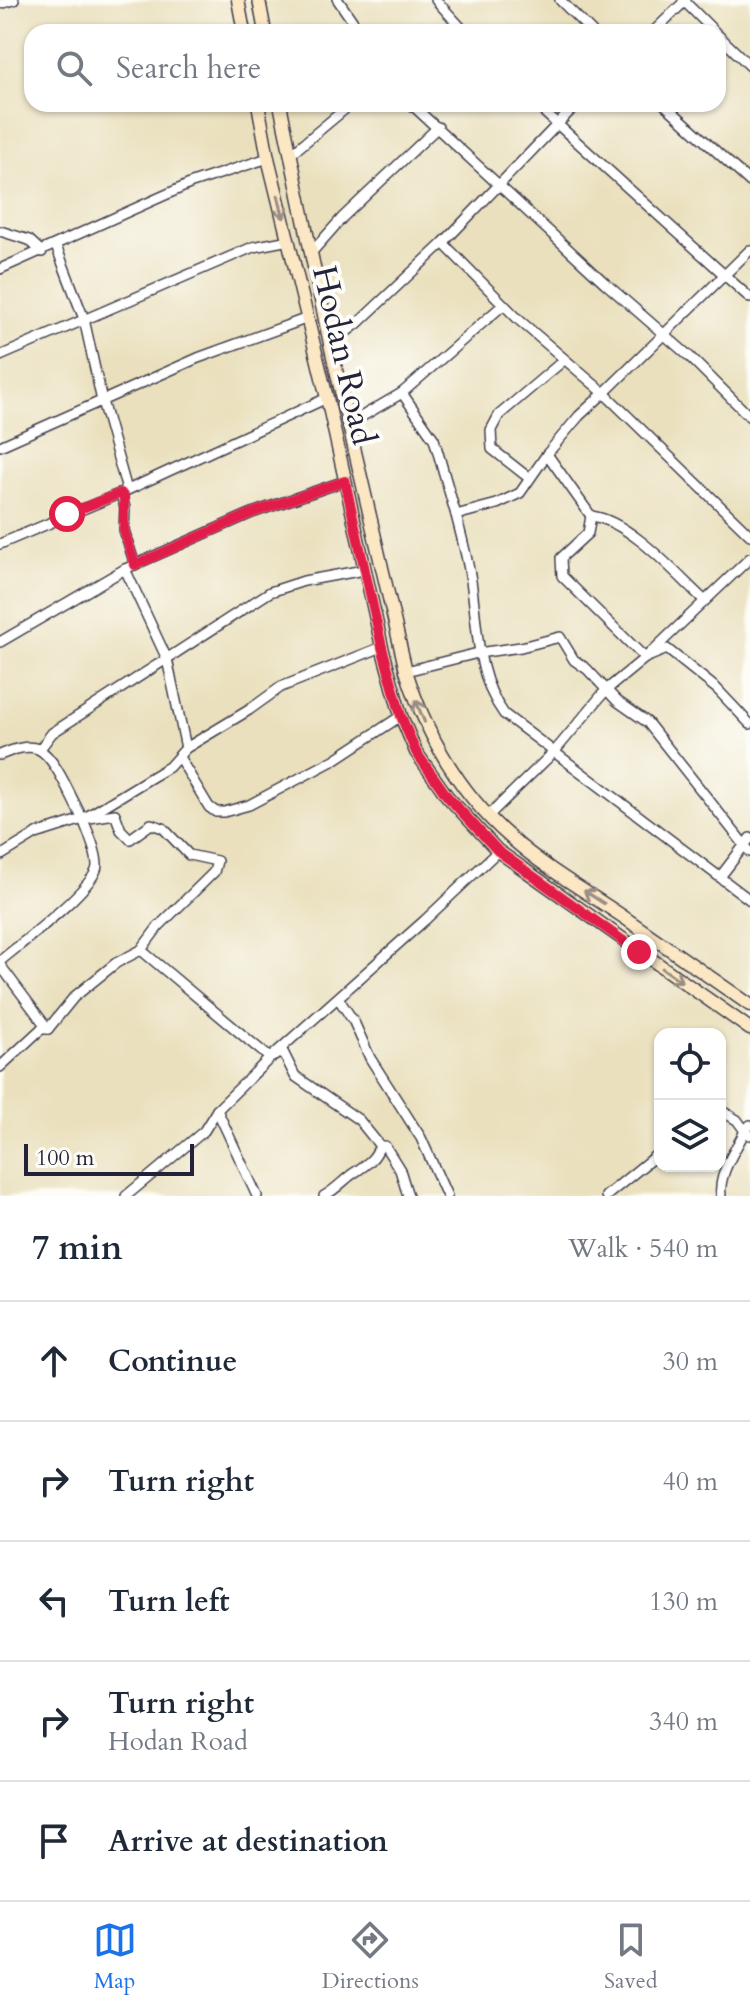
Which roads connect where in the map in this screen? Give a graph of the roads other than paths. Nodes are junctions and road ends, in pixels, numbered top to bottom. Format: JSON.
{"nodes":[{"id":1,"x":14,"y":0,"type":"edge"},
{"id":2,"x":238,"y":0,"type":"edge"},
{"id":3,"x":259,"y":0,"type":"edge"},
{"id":4,"x":338,"y":0,"type":"edge"},
{"id":5,"x":436,"y":0,"type":"edge"},
{"id":6,"x":560,"y":0,"type":"edge"},
{"id":7,"x":684,"y":1,"type":"edge"},
{"id":8,"x":0,"y":4,"type":"edge"},
{"id":9,"x":242,"y":24,"type":"edge"},
{"id":10,"x":264,"y":24,"type":"edge"},
{"id":11,"x":354,"y":24,"type":"edge"},
{"id":12,"x":458,"y":24,"type":"edge"},
{"id":13,"x":584,"y":24,"type":"edge"},
{"id":14,"x":661,"y":24,"type":"edge"},
{"id":15,"x":708,"y":24,"type":"edge"},
{"id":16,"x":726,"y":42,"type":"edge"},
{"id":17,"x":750,"y":66,"type":"edge"},
{"id":18,"x":259,"y":112,"type":"edge"},
{"id":19,"x":282,"y":112,"type":"edge"},
{"id":20,"x":341,"y":112,"type":"edge"},
{"id":21,"x":420,"y":112,"type":"edge"},
{"id":22,"x":543,"y":112,"type":"edge"},
{"id":23,"x":569,"y":112,"type":"edge"},
{"id":24,"x":673,"y":112,"type":"edge"},
{"id":25,"x":556,"y":124,"type":"junction"},
{"id":26,"x":438,"y":127,"type":"junction"},
{"id":27,"x":291,"y":154,"type":"junction"},
{"id":28,"x":268,"y":158,"type":"junction"},
{"id":29,"x":750,"y":182,"type":"edge"},
{"id":30,"x":500,"y":185,"type":"junction"},
{"id":31,"x":0,"y":231,"type":"edge"},
{"id":32,"x":289,"y":240,"type":"junction"},
{"id":33,"x":443,"y":243,"type":"junction"},
{"id":34,"x":56,"y":246,"type":"junction"},
{"id":35,"x":750,"y":250,"type":"edge"},
{"id":36,"x":42,"y":252,"type":"junction"},
{"id":37,"x":311,"y":253,"type":"junction"},
{"id":38,"x":0,"y":269,"type":"edge"},
{"id":39,"x":725,"y":276,"type":"junction"},
{"id":40,"x":750,"y":298,"type":"edge"},
{"id":41,"x":503,"y":305,"type":"junction"},
{"id":42,"x":308,"y":318,"type":"junction"},
{"id":43,"x":84,"y":319,"type":"junction"},
{"id":44,"x":664,"y":333,"type":"junction"},
{"id":45,"x":330,"y":344,"type":"junction"},
{"id":46,"x":0,"y":356,"type":"edge"},
{"id":47,"x":564,"y":360,"type":"junction"},
{"id":48,"x":402,"y":393,"type":"junction"},
{"id":49,"x":604,"y":393,"type":"junction"},
{"id":50,"x":327,"y":398,"type":"junction"},
{"id":51,"x":102,"y":401,"type":"junction"},
{"id":52,"x":750,"y":417,"type":"edge"},
{"id":53,"x":349,"y":424,"type":"junction"},
{"id":54,"x":0,"y":446,"type":"edge"},
{"id":55,"x":547,"y":454,"type":"junction"},
{"id":56,"x":529,"y":478,"type":"junction"},
{"id":57,"x":345,"y":481,"type":"junction"},
{"id":58,"x":124,"y":491,"type":"junction"},
{"id":59,"x":456,"y":515,"type":"junction"},
{"id":60,"x":591,"y":516,"type":"junction"},
{"id":61,"x":750,"y":535,"type":"edge"},
{"id":62,"x":0,"y":544,"type":"edge"},
{"id":63,"x":750,"y":559,"type":"edge"},
{"id":64,"x":135,"y":565,"type":"junction"},
{"id":65,"x":125,"y":569,"type":"junction"},
{"id":66,"x":364,"y":570,"type":"junction"},
{"id":67,"x":704,"y":600,"type":"junction"},
{"id":68,"x":0,"y":642,"type":"edge"},
{"id":69,"x":382,"y":647,"type":"junction"},
{"id":70,"x":478,"y":653,"type":"junction"},
{"id":71,"x":645,"y":658,"type":"junction"},
{"id":72,"x":167,"y":659,"type":"junction"},
{"id":73,"x":406,"y":671,"type":"junction"},
{"id":74,"x":606,"y":690,"type":"junction"},
{"id":75,"x":401,"y":716,"type":"junction"},
{"id":76,"x":750,"y":724,"type":"edge"},
{"id":77,"x":186,"y":748,"type":"junction"},
{"id":78,"x":40,"y":749,"type":"junction"},
{"id":79,"x":555,"y":751,"type":"junction"},
{"id":80,"x":0,"y":755,"type":"edge"},
{"id":81,"x":179,"y":757,"type":"junction"},
{"id":82,"x":488,"y":816,"type":"junction"},
{"id":83,"x":83,"y":819,"type":"junction"},
{"id":84,"x":748,"y":845,"type":"edge"},
{"id":85,"x":498,"y":851,"type":"junction"},
{"id":86,"x":0,"y":856,"type":"edge"},
{"id":87,"x":720,"y":877,"type":"junction"},
{"id":88,"x":750,"y":900,"type":"edge"},
{"id":89,"x":141,"y":950,"type":"junction"},
{"id":90,"x":0,"y":963,"type":"edge"},
{"id":91,"x":338,"y":998,"type":"junction"},
{"id":92,"x":750,"y":1005,"type":"edge"},
{"id":93,"x":48,"y":1029,"type":"junction"},
{"id":94,"x":750,"y":1029,"type":"edge"},
{"id":95,"x":270,"y":1058,"type":"junction"},
{"id":96,"x":0,"y":1067,"type":"edge"},
{"id":97,"x":217,"y":1110,"type":"junction"},
{"id":98,"x":726,"y":1114,"type":"edge"},
{"id":99,"x":748,"y":1130,"type":"edge"},
{"id":100,"x":380,"y":1146,"type":"junction"},
{"id":101,"x":654,"y":1157,"type":"edge"},
{"id":102,"x":126,"y":1196,"type":"edge"},
{"id":103,"x":257,"y":1196,"type":"edge"},
{"id":104,"x":324,"y":1196,"type":"edge"},
{"id":105,"x":408,"y":1196,"type":"edge"},
{"id":106,"x":447,"y":1196,"type":"edge"},
{"id":107,"x":606,"y":1196,"type":"edge"},
{"id":108,"x":721,"y":1196,"type":"edge"}],
"edges":[{"from":1,"to":8,"type":"street"},
{"from":2,"to":9,"type":"main road"},
{"from":3,"to":10,"type":"main road"},
{"from":4,"to":11,"type":"street"},
{"from":5,"to":12,"type":"street"},
{"from":6,"to":13,"type":"street"},
{"from":7,"to":14,"type":"street"},
{"from":7,"to":15,"type":"street"},
{"from":16,"to":17,"type":"street"},
{"from":18,"to":28,"type":"main road","name":"Hodan Road"},
{"from":19,"to":27,"type":"main road","name":"Hodan Road"},
{"from":20,"to":27,"type":"street"},
{"from":21,"to":26,"type":"street"},
{"from":22,"to":25,"type":"street"},
{"from":23,"to":25,"type":"street"},
{"from":24,"to":29,"type":"street"},
{"from":25,"to":30,"type":"street"},
{"from":25,"to":39,"type":"street"},
{"from":26,"to":30,"type":"street"},
{"from":26,"to":37,"type":"street"},
{"from":27,"to":37,"type":"main road","name":"Hodan Road"},
{"from":28,"to":32,"type":"main road","name":"Hodan Road","one_way":true},
{"from":28,"to":34,"type":"street"},
{"from":30,"to":33,"type":"street"},
{"from":30,"to":44,"type":"street"},
{"from":31,"to":36,"type":"street"},
{"from":32,"to":42,"type":"main road","name":"Hodan Road"},
{"from":32,"to":43,"type":"street"},
{"from":33,"to":41,"type":"street"},
{"from":33,"to":45,"type":"street"},
{"from":34,"to":36,"type":"street"},
{"from":34,"to":43,"type":"street"},
{"from":35,"to":39,"type":"street"},
{"from":36,"to":38,"type":"street"},
{"from":37,"to":45,"type":"main road","name":"Hodan Road"},
{"from":39,"to":40,"type":"street"},
{"from":39,"to":44,"type":"street"},
{"from":41,"to":47,"type":"street"},
{"from":41,"to":48,"type":"street"},
{"from":42,"to":50,"type":"main road","name":"Hodan Road"},
{"from":42,"to":51,"type":"street"},
{"from":43,"to":46,"type":"street"},
{"from":43,"to":51,"type":"street"},
{"from":44,"to":49,"type":"street"},
{"from":44,"to":52,"type":"street"},
{"from":45,"to":53,"type":"main road","name":"Hodan Road"},
{"from":47,"to":49,"type":"street"},
{"from":47,"to":56,"type":"street"},
{"from":48,"to":53,"type":"street"},
{"from":48,"to":59,"type":"street"},
{"from":49,"to":55,"type":"street"},
{"from":49,"to":61,"type":"street"},
{"from":50,"to":57,"type":"main road","name":"Hodan Road"},
{"from":50,"to":58,"type":"street"},
{"from":51,"to":54,"type":"street"},
{"from":51,"to":58,"type":"street"},
{"from":53,"to":73,"type":"main road","name":"Hodan Road"},
{"from":55,"to":56,"type":"street"},
{"from":55,"to":60,"type":"street"},
{"from":56,"to":59,"type":"street"},
{"from":57,"to":64,"type":"street"},
{"from":57,"to":66,"type":"main road","name":"Hodan Road"},
{"from":58,"to":62,"type":"street"},
{"from":58,"to":64,"type":"street"},
{"from":59,"to":70,"type":"street"},
{"from":60,"to":67,"type":"street"},
{"from":60,"to":71,"type":"street"},
{"from":63,"to":67,"type":"street"},
{"from":64,"to":65,"type":"street"},
{"from":65,"to":68,"type":"street"},
{"from":65,"to":72,"type":"street"},
{"from":66,"to":69,"type":"main road","name":"Hodan Road"},
{"from":66,"to":72,"type":"street"},
{"from":67,"to":71,"type":"street"},
{"from":69,"to":75,"type":"main road","name":"Hodan Road"},
{"from":69,"to":77,"type":"street"},
{"from":70,"to":73,"type":"street"},
{"from":70,"to":74,"type":"street"},
{"from":70,"to":79,"type":"street"},
{"from":71,"to":74,"type":"street"},
{"from":71,"to":76,"type":"street"},
{"from":72,"to":77,"type":"street"},
{"from":72,"to":78,"type":"street"},
{"from":82,"to":73,"type":"main road","name":"Hodan Road","one_way":true},
{"from":74,"to":79,"type":"street"},
{"from":74,"to":84,"type":"street"},
{"from":75,"to":81,"type":"street"},
{"from":75,"to":85,"type":"main road","name":"Hodan Road"},
{"from":77,"to":81,"type":"street"},
{"from":78,"to":80,"type":"street"},
{"from":78,"to":83,"type":"street"},
{"from":79,"to":82,"type":"street"},
{"from":79,"to":87,"type":"street"},
{"from":81,"to":83,"type":"street"},
{"from":92,"to":82,"type":"main road","name":"Hodan Road","one_way":true},
{"from":83,"to":86,"type":"street"},
{"from":83,"to":89,"type":"street"},
{"from":83,"to":90,"type":"street"},
{"from":84,"to":87,"type":"street"},
{"from":85,"to":91,"type":"street"},
{"from":85,"to":94,"type":"main road","name":"Hodan Road","one_way":true},
{"from":87,"to":88,"type":"street"},
{"from":89,"to":93,"type":"street"},
{"from":89,"to":95,"type":"street"},
{"from":90,"to":93,"type":"street"},
{"from":91,"to":95,"type":"street"},
{"from":91,"to":106,"type":"street"},
{"from":93,"to":96,"type":"street"},
{"from":95,"to":97,"type":"street"},
{"from":95,"to":100,"type":"street"},
{"from":97,"to":102,"type":"street"},
{"from":97,"to":103,"type":"street"},
{"from":98,"to":99,"type":"street"},
{"from":99,"to":108,"type":"street"},
{"from":100,"to":104,"type":"street"},
{"from":100,"to":105,"type":"street"},
{"from":101,"to":107,"type":"street"}]}
